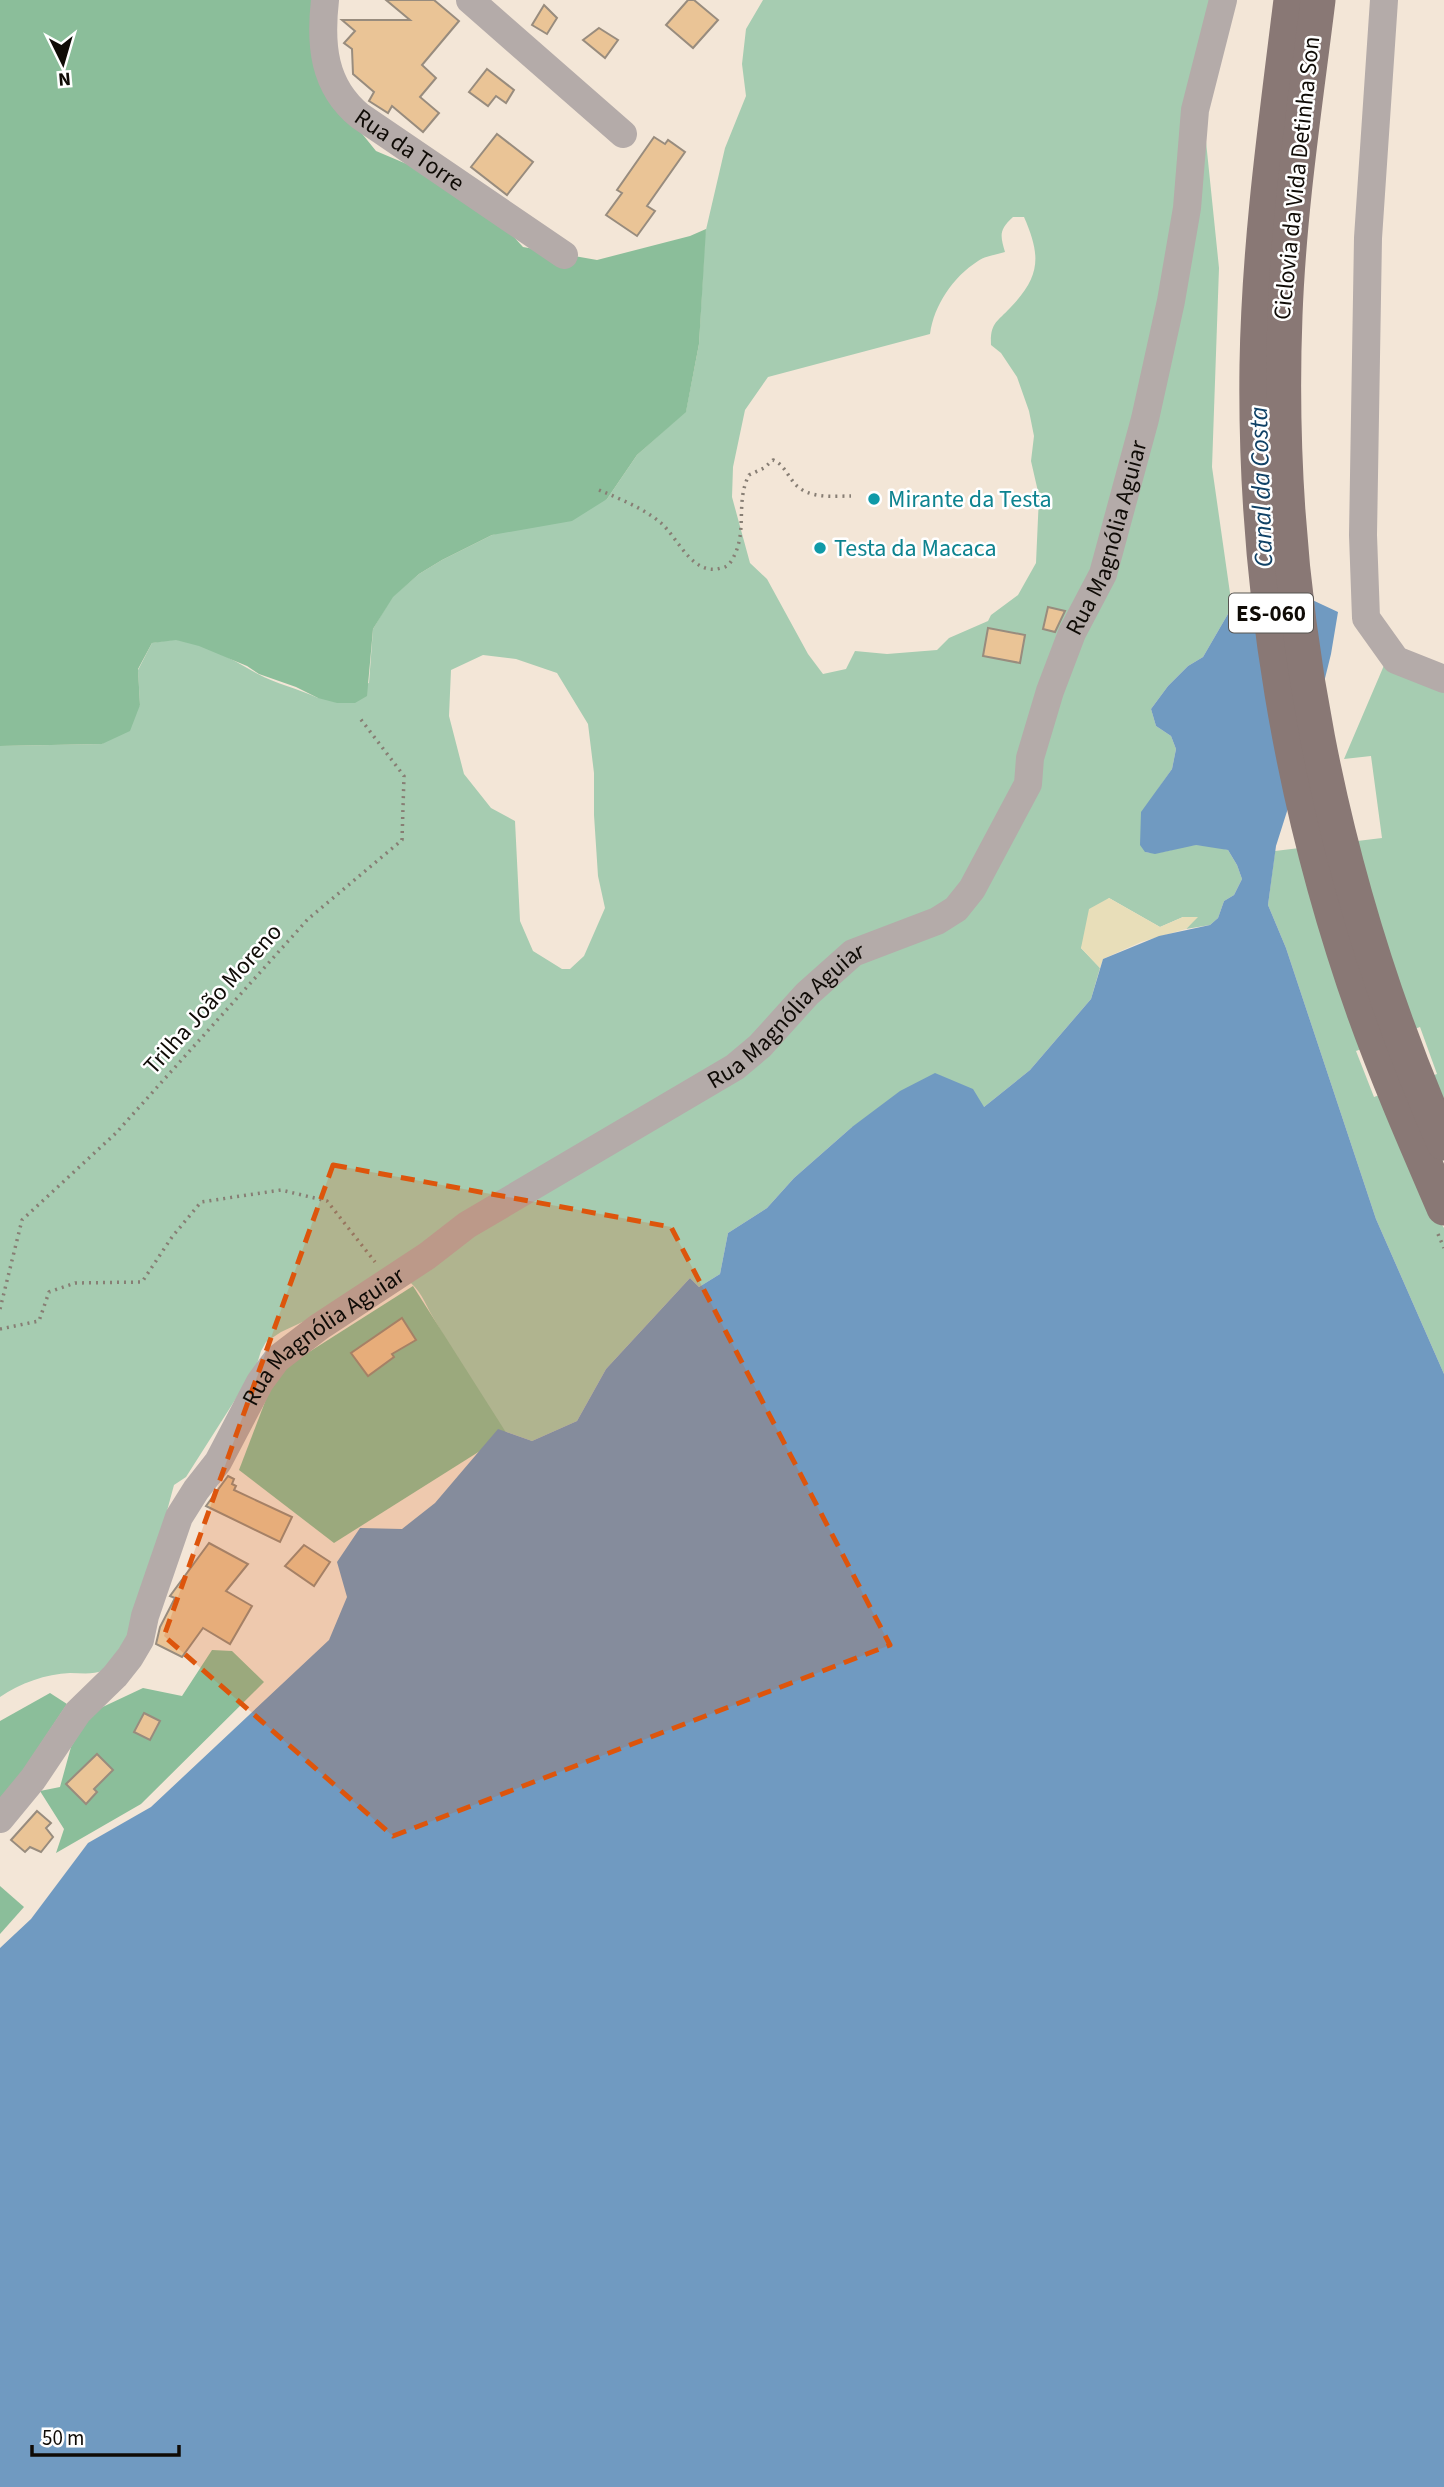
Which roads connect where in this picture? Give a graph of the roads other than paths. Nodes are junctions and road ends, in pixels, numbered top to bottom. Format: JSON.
{"nodes":[{"id":1,"x":325,"y":0,"type":"edge"},
{"id":2,"x":470,"y":0,"type":"edge"},
{"id":3,"x":1223,"y":0,"type":"edge"},
{"id":4,"x":1292,"y":0,"type":"edge"},
{"id":5,"x":1318,"y":0,"type":"edge"},
{"id":6,"x":1384,"y":0,"type":"edge"},
{"id":7,"x":623,"y":134,"type":"dead end"},
{"id":8,"x":564,"y":255,"type":"dead end"},
{"id":9,"x":1444,"y":678,"type":"edge"},
{"id":10,"x":1444,"y":1143,"type":"edge"},
{"id":11,"x":1444,"y":1208,"type":"edge"},
{"id":12,"x":0,"y":1819,"type":"edge"}],
"edges":[{"from":1,"to":8,"type":"street","name":"Rua da Torre"},
{"from":2,"to":7,"type":"street"},
{"from":3,"to":12,"type":"street","name":"Rua Magnólia Aguiar"},
{"from":4,"to":11,"type":"main road","number":"ES-060"},
{"from":5,"to":10,"type":"main road","number":"ES-060"},
{"from":6,"to":9,"type":"street"}]}
